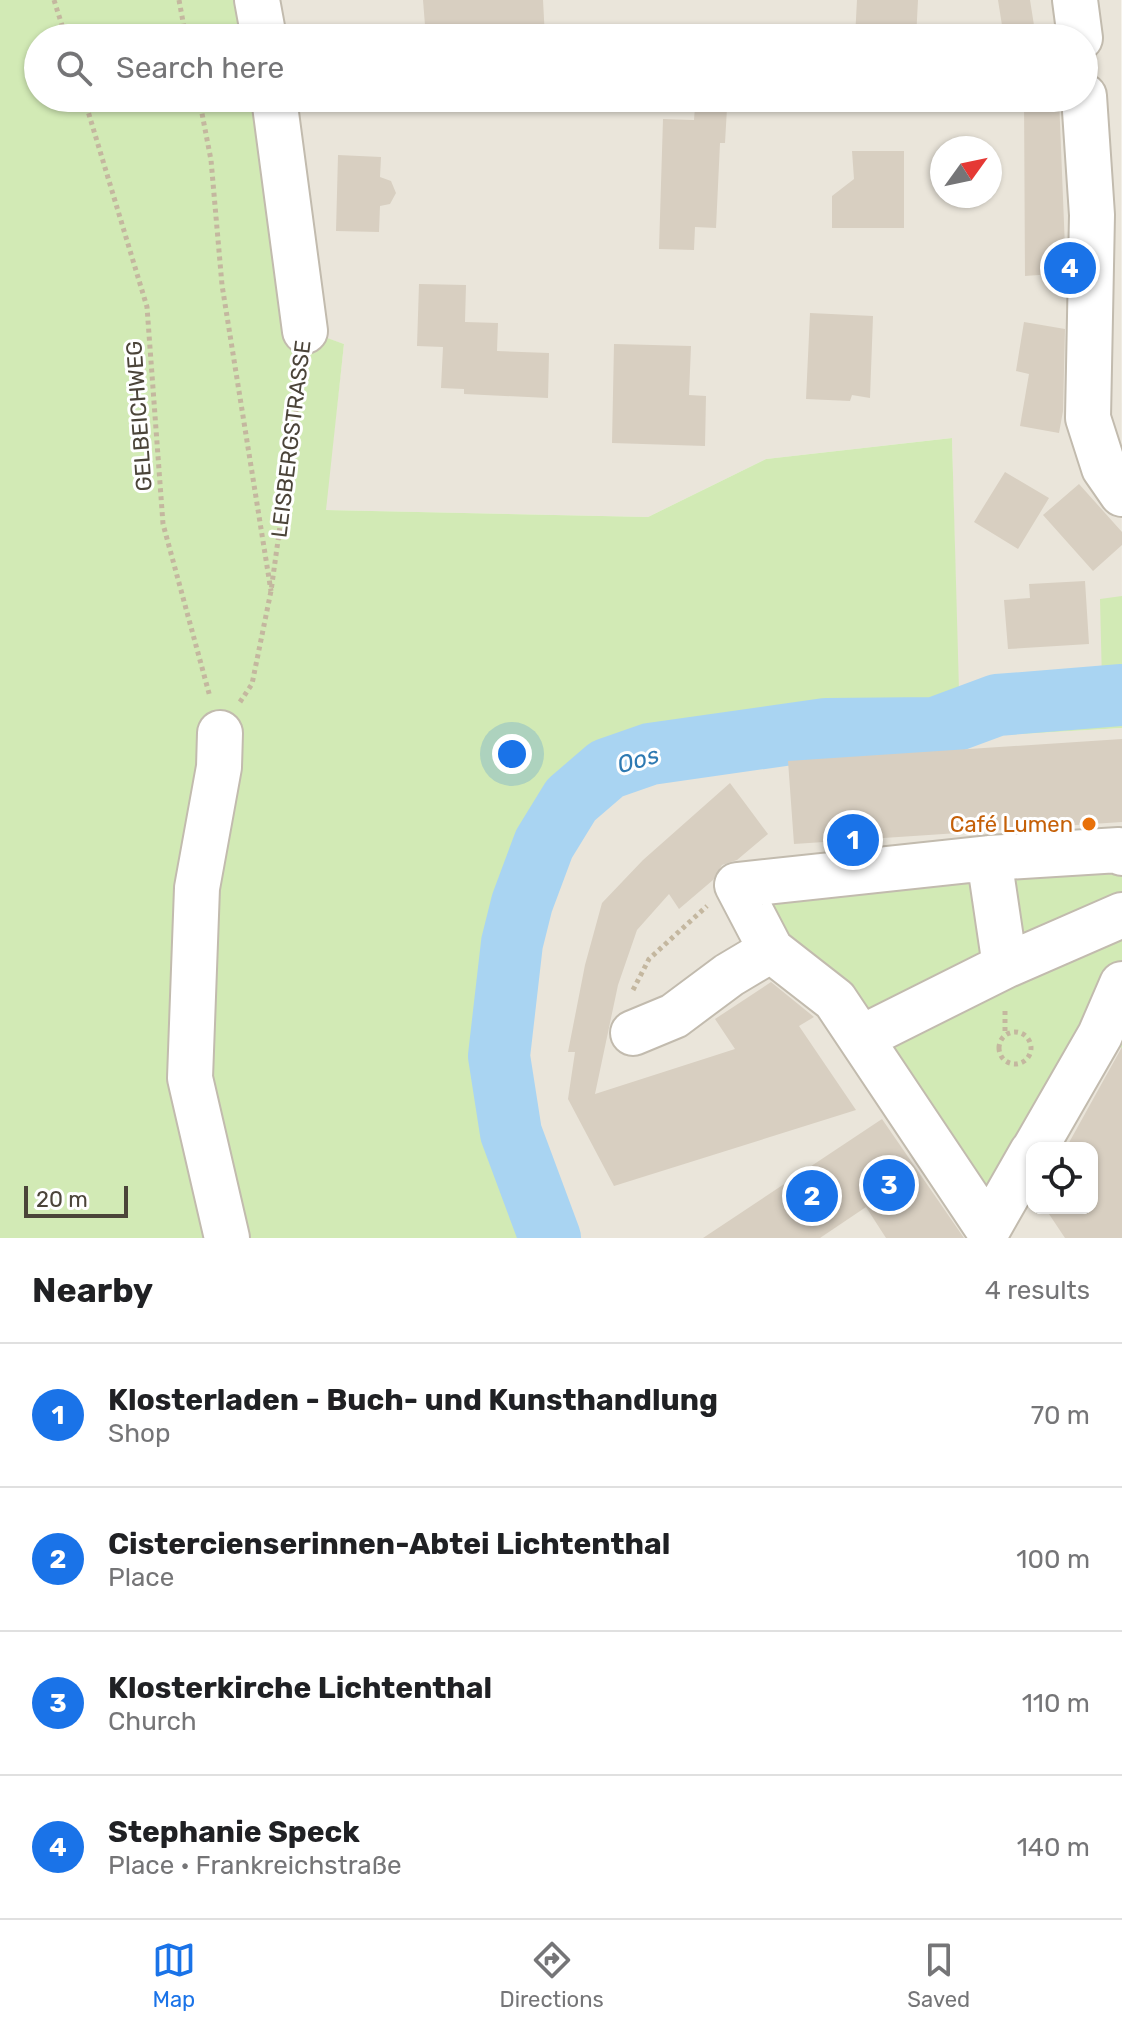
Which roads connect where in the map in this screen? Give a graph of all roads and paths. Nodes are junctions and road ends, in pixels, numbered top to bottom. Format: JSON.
{"nodes":[{"id":1,"x":54,"y":0,"type":"edge"},
{"id":2,"x":179,"y":0,"type":"edge"},
{"id":3,"x":257,"y":0,"type":"edge"},
{"id":4,"x":1075,"y":0,"type":"edge"},
{"id":5,"x":62,"y":24,"type":"edge"},
{"id":6,"x":183,"y":24,"type":"edge"},
{"id":7,"x":261,"y":24,"type":"edge"},
{"id":8,"x":1078,"y":24,"type":"edge"},
{"id":9,"x":88,"y":112,"type":"edge"},
{"id":10,"x":202,"y":112,"type":"edge"},
{"id":11,"x":276,"y":112,"type":"edge"},
{"id":12,"x":1085,"y":112,"type":"edge"},
{"id":13,"x":305,"y":331,"type":"joint"},
{"id":14,"x":1122,"y":494,"type":"edge"},
{"id":15,"x":271,"y":591,"type":"junction"},
{"id":16,"x":252,"y":684,"type":"dead end"},
{"id":17,"x":220,"y":733,"type":"joint"},
{"id":18,"x":1122,"y":853,"type":"edge"},
{"id":19,"x":989,"y":858,"type":"junction"},
{"id":20,"x":737,"y":885,"type":"junction"},
{"id":21,"x":1122,"y":915,"type":"edge"},
{"id":22,"x":771,"y":950,"type":"junction"},
{"id":23,"x":1005,"y":966,"type":"junction"},
{"id":24,"x":1122,"y":984,"type":"edge"},
{"id":25,"x":633,"y":1033,"type":"joint"},
{"id":26,"x":861,"y":1038,"type":"junction"},
{"id":27,"x":1013,"y":1065,"type":"joint"},
{"id":28,"x":1038,"y":1142,"type":"edge"},
{"id":29,"x":1026,"y":1162,"type":"edge"},
{"id":30,"x":227,"y":1238,"type":"edge"}],
"edges":[{"from":1,"to":5,"type":"path"},
{"from":2,"to":6,"type":"path"},
{"from":3,"to":7,"type":"street"},
{"from":4,"to":8,"type":"street"},
{"from":9,"to":17,"type":"path","name":"GELBEICHWEG"},
{"from":10,"to":15,"type":"path"},
{"from":11,"to":13,"type":"street","name":"LEISBERGSTRASSE"},
{"from":12,"to":14,"type":"street"},
{"from":13,"to":15,"type":"path","name":"LEISBERGSTRASSE"},
{"from":15,"to":16,"type":"path","name":"LEISBERGSTRASSE"},
{"from":17,"to":30,"type":"street"},
{"from":18,"to":19,"type":"street"},
{"from":19,"to":20,"type":"street"},
{"from":19,"to":23,"type":"street"},
{"from":20,"to":22,"type":"street"},
{"from":20,"to":25,"type":"path"},
{"from":21,"to":23,"type":"street"},
{"from":22,"to":25,"type":"street"},
{"from":22,"to":26,"type":"street"},
{"from":23,"to":26,"type":"street"},
{"from":24,"to":28,"type":"street"},
{"from":26,"to":29,"type":"street"},
{"from":27,"to":27,"type":"path"}]}
